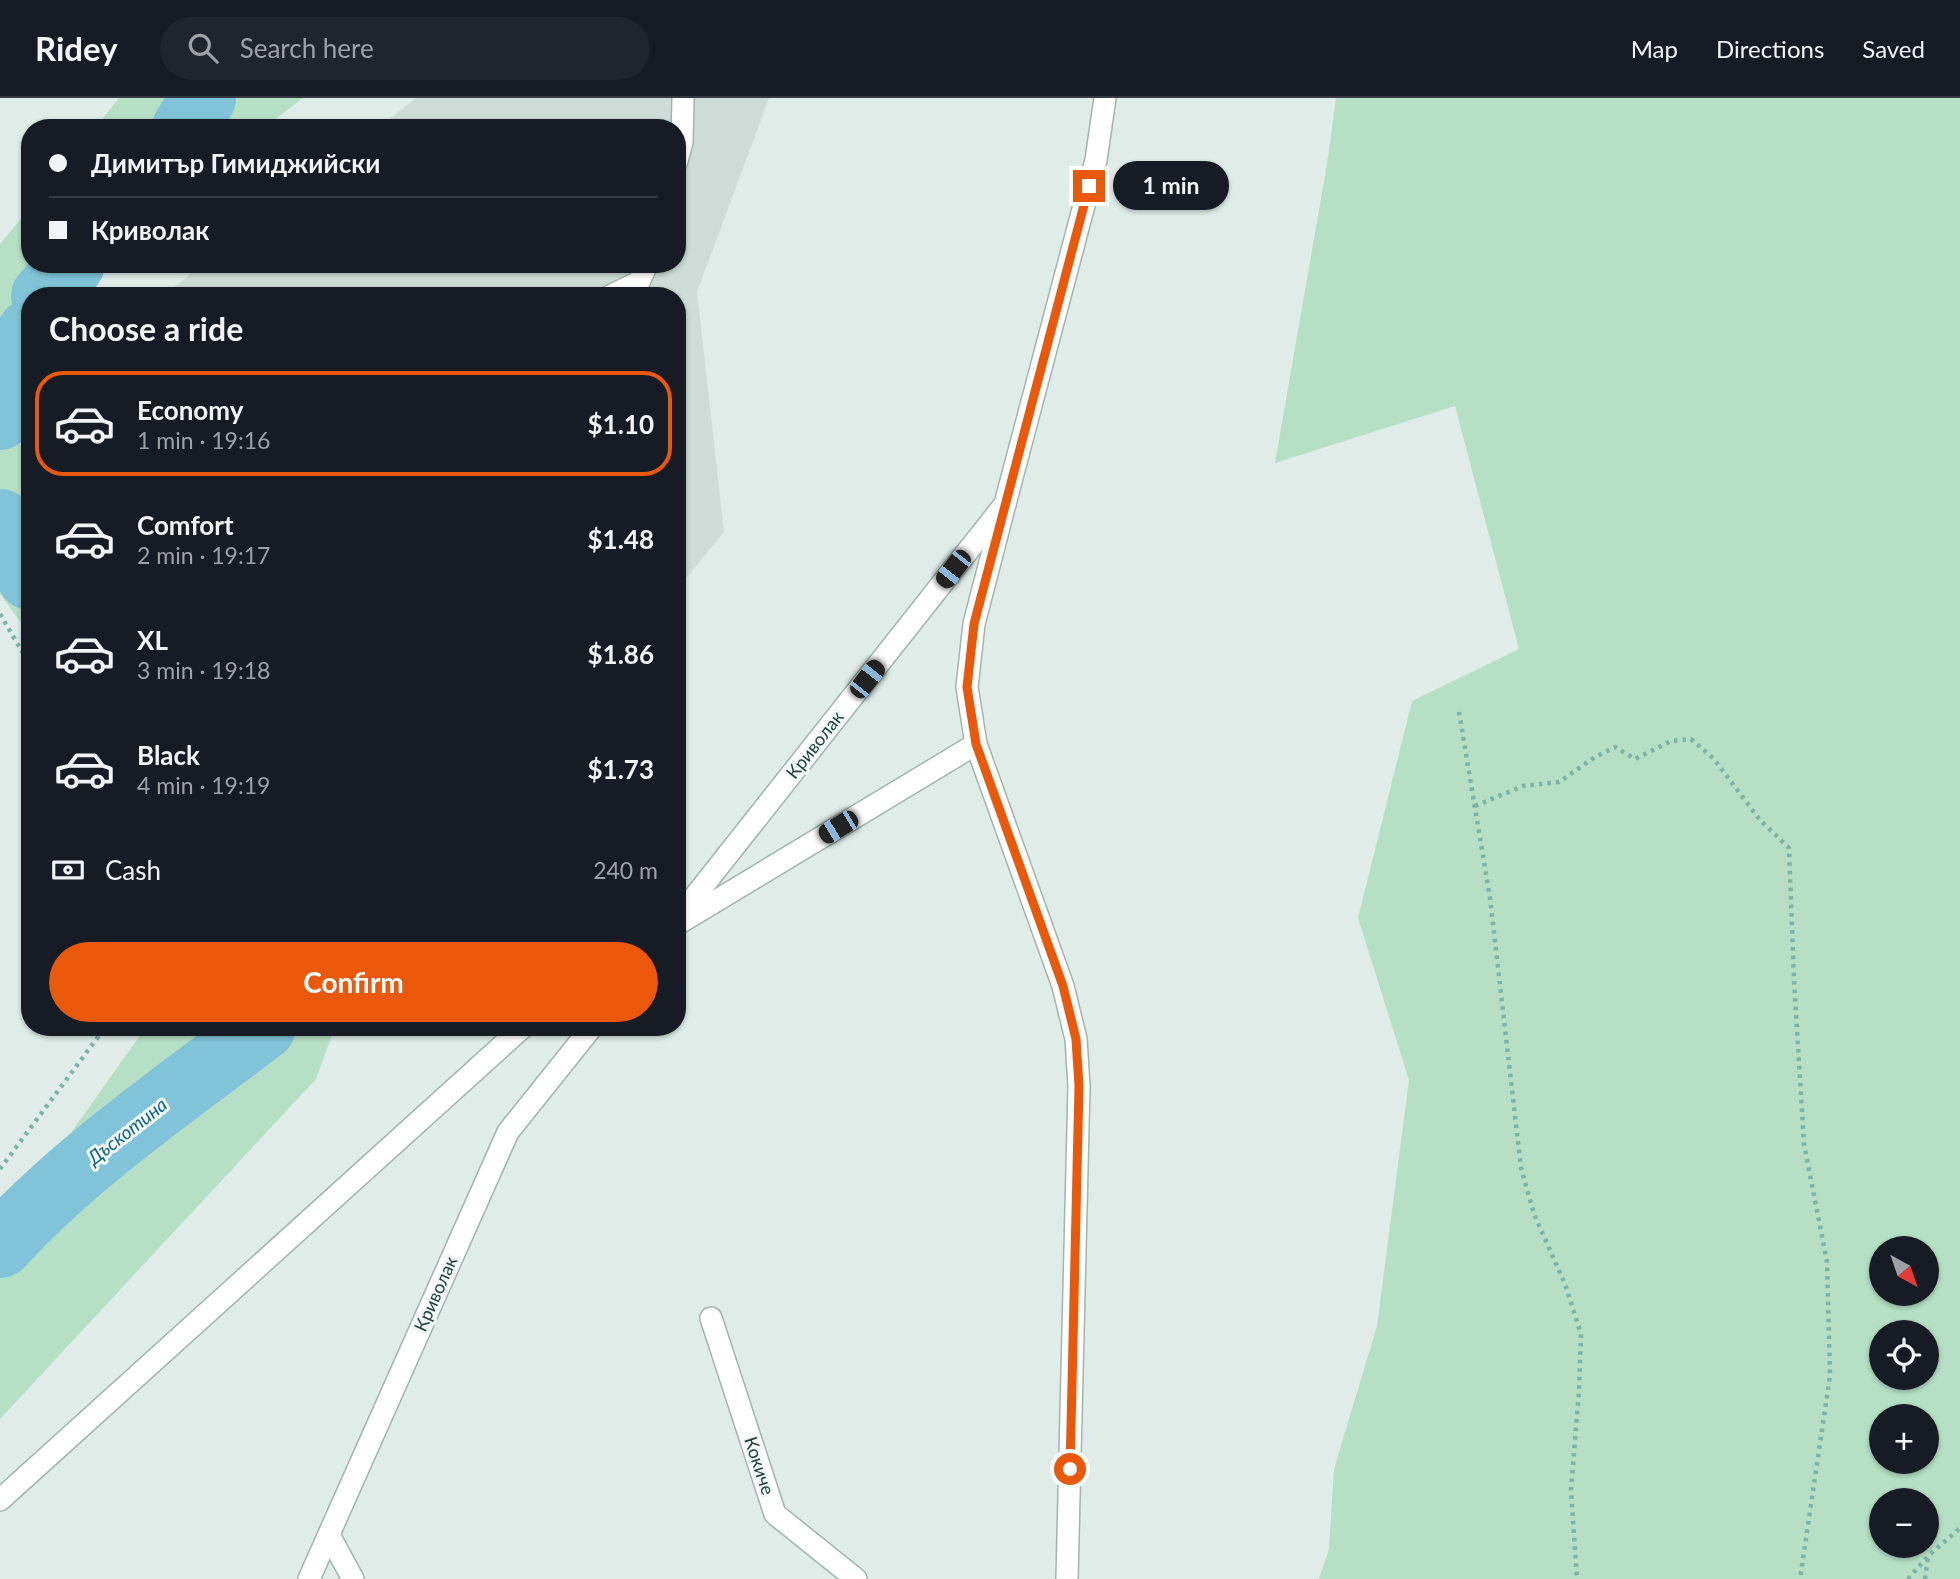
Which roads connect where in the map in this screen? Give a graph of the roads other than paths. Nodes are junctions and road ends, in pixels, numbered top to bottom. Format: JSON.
{"nodes":[{"id":1,"x":683,"y":98,"type":"edge"},
{"id":2,"x":1105,"y":98,"type":"edge"},
{"id":3,"x":683,"y":119,"type":"edge"},
{"id":4,"x":642,"y":273,"type":"edge"},
{"id":5,"x":629,"y":287,"type":"edge"},
{"id":6,"x":1005,"y":503,"type":"junction"},
{"id":7,"x":976,"y":744,"type":"junction"},
{"id":8,"x":686,"y":911,"type":"edge"},
{"id":9,"x":686,"y":917,"type":"edge"},
{"id":10,"x":513,"y":1036,"type":"edge"},
{"id":11,"x":585,"y":1036,"type":"edge"},
{"id":12,"x":711,"y":1318,"type":"dead end"},
{"id":13,"x":0,"y":1500,"type":"edge"},
{"id":14,"x":329,"y":1535,"type":"junction"},
{"id":15,"x":309,"y":1579,"type":"edge"},
{"id":16,"x":353,"y":1579,"type":"edge"},
{"id":17,"x":856,"y":1579,"type":"edge"},
{"id":18,"x":1067,"y":1579,"type":"edge"}],
"edges":[{"from":1,"to":3,"type":"street"},
{"from":2,"to":6,"type":"street","name":"Криволак"},
{"from":4,"to":5,"type":"street"},
{"from":6,"to":7,"type":"street"},
{"from":6,"to":8,"type":"street","name":"Криволак"},
{"from":7,"to":9,"type":"street"},
{"from":7,"to":18,"type":"street"},
{"from":10,"to":13,"type":"street"},
{"from":11,"to":14,"type":"street","name":"Криволак"},
{"from":12,"to":17,"type":"street","name":"Кокиче"},
{"from":14,"to":15,"type":"street","name":"Криволак"},
{"from":14,"to":16,"type":"street"}]}
